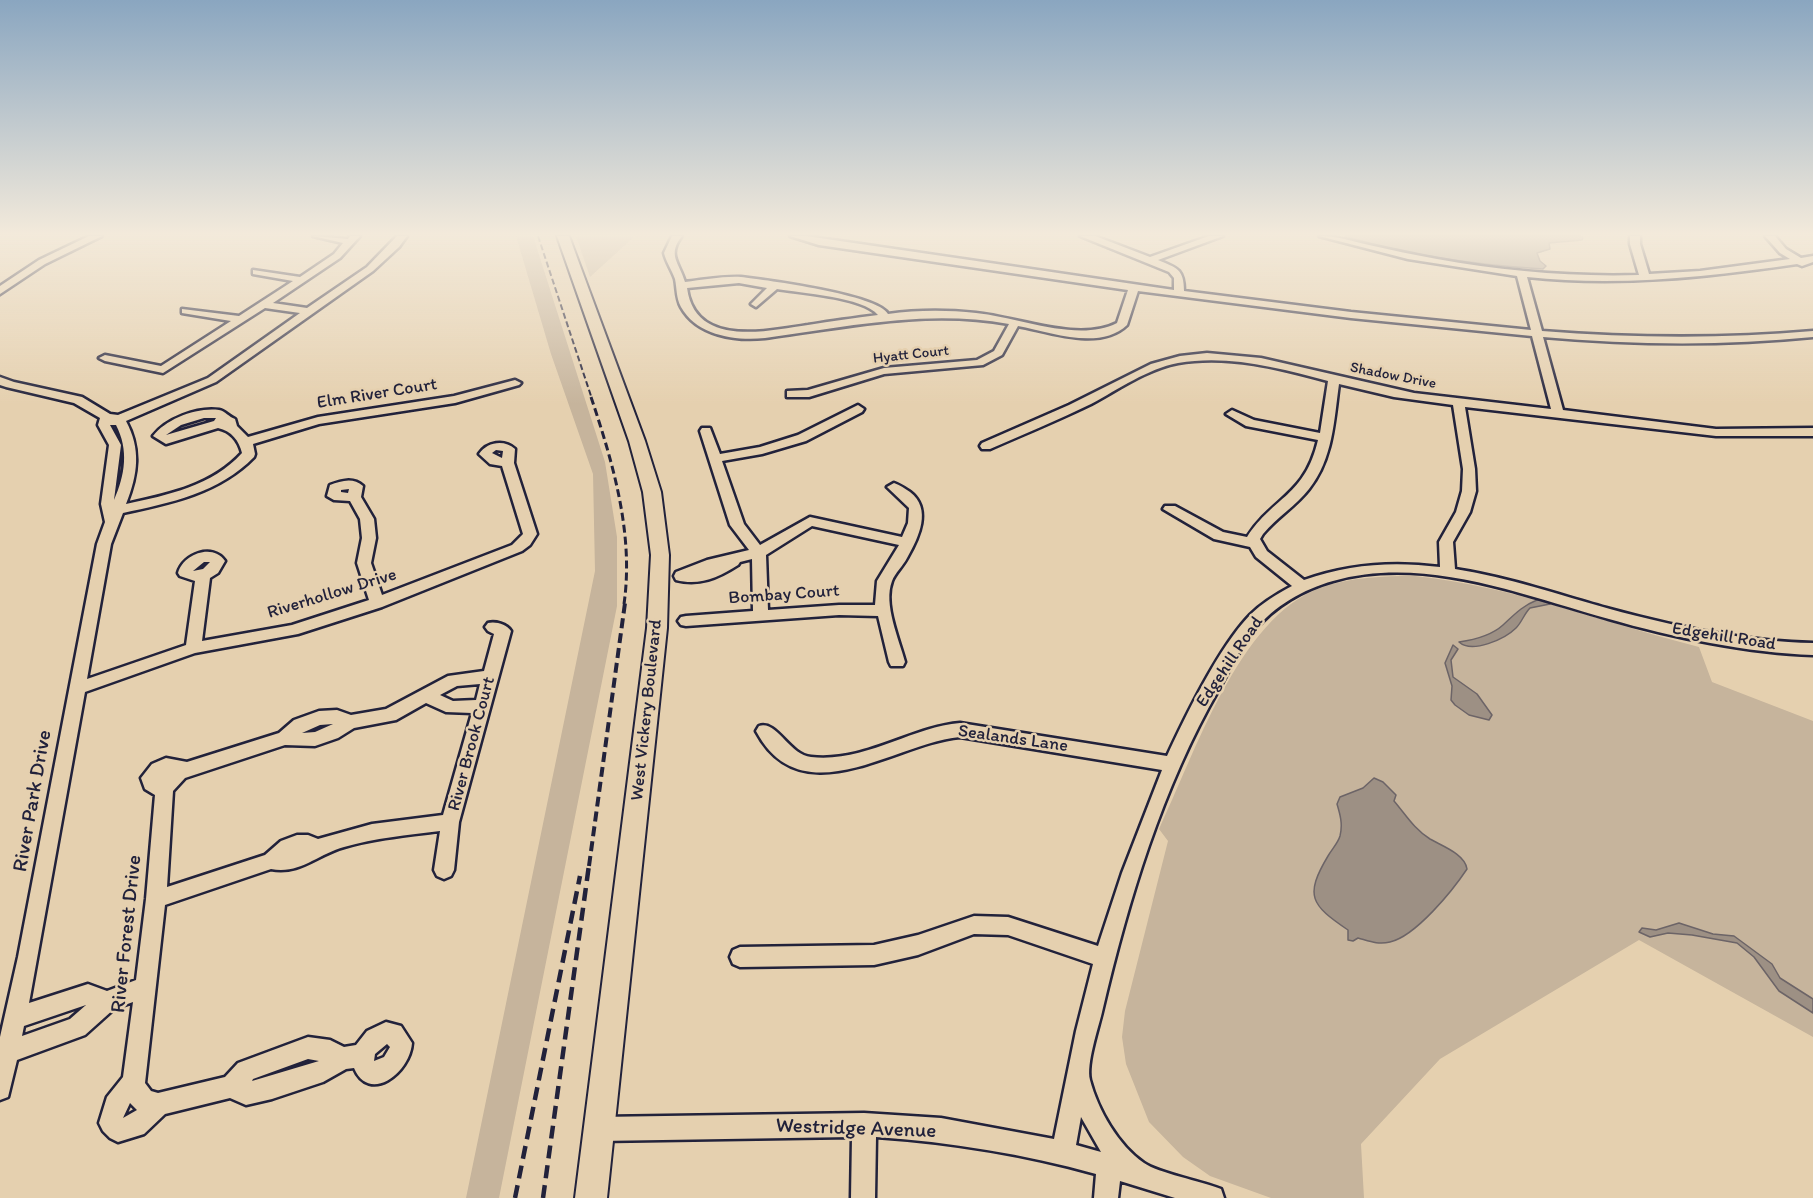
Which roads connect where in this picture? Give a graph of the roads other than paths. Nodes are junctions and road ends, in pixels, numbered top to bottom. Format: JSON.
{"nodes":[{"id":1,"x":284,"y":292,"type":"edge"},
{"id":2,"x":339,"y":292,"type":"edge"},
{"id":3,"x":583,"y":292,"type":"edge"},
{"id":4,"x":681,"y":292,"type":"edge"},
{"id":5,"x":768,"y":292,"type":"edge"},
{"id":6,"x":811,"y":292,"type":"edge"},
{"id":7,"x":1133,"y":292,"type":"edge"},
{"id":8,"x":1163,"y":292,"type":"edge"},
{"id":9,"x":1526,"y":292,"type":"edge"},
{"id":10,"x":1179,"y":294,"type":"joint"},
{"id":11,"x":756,"y":304,"type":"dead end"},
{"id":12,"x":264,"y":305,"type":"junction"},
{"id":13,"x":186,"y":311,"type":"dead end"},
{"id":14,"x":311,"y":312,"type":"junction"},
{"id":15,"x":884,"y":317,"type":"junction"},
{"id":16,"x":241,"y":320,"type":"junction"},
{"id":17,"x":1015,"y":322,"type":"junction"},
{"id":18,"x":1536,"y":333,"type":"junction"},
{"id":19,"x":1813,"y":334,"type":"edge"},
{"id":20,"x":105,"y":358,"type":"dead end"},
{"id":21,"x":1334,"y":379,"type":"junction"},
{"id":22,"x":0,"y":380,"type":"edge"},
{"id":23,"x":515,"y":383,"type":"dead end"},
{"id":24,"x":791,"y":394,"type":"dead end"},
{"id":25,"x":1458,"y":402,"type":"junction"},
{"id":26,"x":858,"y":409,"type":"dead end"},
{"id":27,"x":1232,"y":414,"type":"dead end"},
{"id":28,"x":1557,"y":414,"type":"junction"},
{"id":29,"x":110,"y":420,"type":"junction"},
{"id":30,"x":223,"y":423,"type":"dead end"},
{"id":31,"x":706,"y":431,"type":"dead end"},
{"id":32,"x":1813,"y":432,"type":"edge"},
{"id":33,"x":1325,"y":438,"type":"junction"},
{"id":34,"x":246,"y":442,"type":"junction"},
{"id":35,"x":986,"y":446,"type":"dead end"},
{"id":36,"x":715,"y":459,"type":"junction"},
{"id":37,"x":508,"y":463,"type":"dead end"},
{"id":38,"x":894,"y":487,"type":"dead end"},
{"id":39,"x":354,"y":497,"type":"dead end"},
{"id":40,"x":1170,"y":508,"type":"dead end"},
{"id":41,"x":113,"y":509,"type":"junction"},
{"id":42,"x":905,"y":542,"type":"junction"},
{"id":43,"x":1254,"y":543,"type":"junction"},
{"id":44,"x":758,"y":553,"type":"junction"},
{"id":45,"x":1448,"y":572,"type":"junction"},
{"id":46,"x":203,"y":575,"type":"dead end"},
{"id":47,"x":659,"y":578,"type":"junction"},
{"id":48,"x":1301,"y":585,"type":"junction"},
{"id":49,"x":377,"y":603,"type":"junction"},
{"id":50,"x":884,"y":611,"type":"junction"},
{"id":51,"x":761,"y":615,"type":"junction"},
{"id":52,"x":686,"y":621,"type":"dead end"},
{"id":53,"x":493,"y":627,"type":"dead end"},
{"id":54,"x":193,"y":648,"type":"junction"},
{"id":55,"x":1813,"y":649,"type":"edge"},
{"id":56,"x":897,"y":662,"type":"dead end"},
{"id":57,"x":490,"y":677,"type":"junction"},
{"id":58,"x":76,"y":689,"type":"junction"},
{"id":59,"x":428,"y":695,"type":"junction"},
{"id":60,"x":481,"y":706,"type":"junction"},
{"id":61,"x":765,"y":731,"type":"dead end"},
{"id":62,"x":1171,"y":764,"type":"junction"},
{"id":63,"x":450,"y":822,"type":"junction"},
{"id":64,"x":444,"y":870,"type":"dead end"},
{"id":65,"x":156,"y":899,"type":"junction"},
{"id":66,"x":740,"y":957,"type":"dead end"},
{"id":67,"x":1104,"y":958,"type":"junction"},
{"id":68,"x":147,"y":986,"type":"junction"},
{"id":69,"x":107,"y":1001,"type":"junction"},
{"id":70,"x":15,"y":1018,"type":"junction"},
{"id":71,"x":8,"y":1052,"type":"junction"},
{"id":72,"x":352,"y":1057,"type":"dead end"},
{"id":73,"x":1077,"y":1072,"type":"junction"},
{"id":74,"x":134,"y":1083,"type":"junction"},
{"id":75,"x":0,"y":1089,"type":"edge"},
{"id":76,"x":158,"y":1104,"type":"junction"},
{"id":77,"x":864,"y":1125,"type":"junction"},
{"id":78,"x":599,"y":1128,"type":"junction"},
{"id":79,"x":1064,"y":1153,"type":"junction"},
{"id":80,"x":1109,"y":1165,"type":"junction"},
{"id":81,"x":1139,"y":1174,"type":"junction"},
{"id":82,"x":591,"y":1198,"type":"edge"},
{"id":83,"x":862,"y":1198,"type":"edge"},
{"id":84,"x":1106,"y":1198,"type":"edge"},
{"id":85,"x":1212,"y":1198,"type":"edge"}],
"edges":[{"from":1,"to":12,"type":"street"},
{"from":2,"to":14,"type":"street"},
{"from":3,"to":47,"type":"main road","name":"West Vickery Boulevard"},
{"from":4,"to":15,"type":"street"},
{"from":5,"to":11,"type":"street"},
{"from":6,"to":15,"type":"street"},
{"from":7,"to":17,"type":"street"},
{"from":8,"to":10,"type":"street"},
{"from":9,"to":18,"type":"street"},
{"from":10,"to":18,"type":"street"},
{"from":12,"to":14,"type":"street"},
{"from":12,"to":16,"type":"street"},
{"from":13,"to":16,"type":"street"},
{"from":14,"to":29,"type":"street"},
{"from":15,"to":17,"type":"street"},
{"from":16,"to":20,"type":"street"},
{"from":17,"to":24,"type":"street","name":"Hyatt Court"},
{"from":18,"to":19,"type":"street"},
{"from":18,"to":28,"type":"street"},
{"from":21,"to":25,"type":"street","name":"Shadow Drive"},
{"from":21,"to":33,"type":"street"},
{"from":21,"to":35,"type":"street","name":"Shadow Drive"},
{"from":22,"to":29,"type":"street"},
{"from":23,"to":34,"type":"street","name":"Elm River Court"},
{"from":25,"to":28,"type":"street","name":"Shadow Drive"},
{"from":25,"to":45,"type":"street"},
{"from":26,"to":36,"type":"street"},
{"from":27,"to":33,"type":"street"},
{"from":28,"to":32,"type":"street","name":"Shadow Drive"},
{"from":29,"to":41,"type":"street","name":"River Park Drive"},
{"from":30,"to":34,"type":"street"},
{"from":31,"to":36,"type":"street"},
{"from":33,"to":43,"type":"street"},
{"from":34,"to":41,"type":"street"},
{"from":36,"to":44,"type":"street"},
{"from":37,"to":49,"type":"street","name":"Riverhollow Drive"},
{"from":38,"to":42,"type":"street"},
{"from":39,"to":49,"type":"street"},
{"from":40,"to":43,"type":"street"},
{"from":41,"to":58,"type":"street","name":"River Park Drive"},
{"from":42,"to":44,"type":"street"},
{"from":42,"to":50,"type":"street"},
{"from":43,"to":48,"type":"street"},
{"from":44,"to":47,"type":"street"},
{"from":44,"to":51,"type":"street"},
{"from":45,"to":48,"type":"street","name":"Edgehill Road"},
{"from":45,"to":55,"type":"street","name":"Edgehill Road"},
{"from":46,"to":54,"type":"street"},
{"from":47,"to":78,"type":"main road","name":"West Vickery Boulevard"},
{"from":48,"to":62,"type":"street","name":"Edgehill Road"},
{"from":49,"to":54,"type":"street","name":"Riverhollow Drive"},
{"from":50,"to":51,"type":"street","name":"Bombay Court"},
{"from":50,"to":56,"type":"street"},
{"from":51,"to":52,"type":"street","name":"Bombay Court"},
{"from":53,"to":57,"type":"street","name":"River Brook Court"},
{"from":54,"to":58,"type":"street","name":"Riverhollow Drive"},
{"from":57,"to":59,"type":"street","name":"River Forest Drive"},
{"from":57,"to":60,"type":"street","name":"River Brook Court"},
{"from":58,"to":70,"type":"street","name":"River Park Drive"},
{"from":59,"to":60,"type":"street"},
{"from":59,"to":65,"type":"street","name":"River Forest Drive"},
{"from":60,"to":63,"type":"street","name":"River Brook Court"},
{"from":61,"to":62,"type":"street","name":"Sealands Lane"},
{"from":62,"to":67,"type":"street","name":"Edgehill Road"},
{"from":63,"to":64,"type":"street","name":"River Brook Court"},
{"from":63,"to":65,"type":"street"},
{"from":65,"to":68,"type":"street","name":"River Forest Drive"},
{"from":66,"to":67,"type":"street"},
{"from":67,"to":73,"type":"street","name":"Edgehill Road"},
{"from":68,"to":69,"type":"street"},
{"from":68,"to":74,"type":"street","name":"River Forest Drive"},
{"from":69,"to":70,"type":"street"},
{"from":69,"to":71,"type":"street"},
{"from":70,"to":71,"type":"street","name":"River Park Drive"},
{"from":71,"to":75,"type":"street","name":"River Park Drive"},
{"from":72,"to":76,"type":"street"},
{"from":73,"to":79,"type":"street","name":"Edgehill Road"},
{"from":73,"to":81,"type":"street"},
{"from":74,"to":76,"type":"street"},
{"from":74,"to":76,"type":"street"},
{"from":77,"to":78,"type":"street","name":"Westridge Avenue"},
{"from":77,"to":79,"type":"street","name":"Westridge Avenue"},
{"from":77,"to":83,"type":"street"},
{"from":78,"to":82,"type":"main road","name":"West Vickery Boulevard"},
{"from":79,"to":80,"type":"street","name":"Westridge Avenue"},
{"from":80,"to":81,"type":"street","name":"Westridge Avenue"},
{"from":80,"to":84,"type":"street"},
{"from":81,"to":85,"type":"street","name":"Westridge Avenue"}]}
